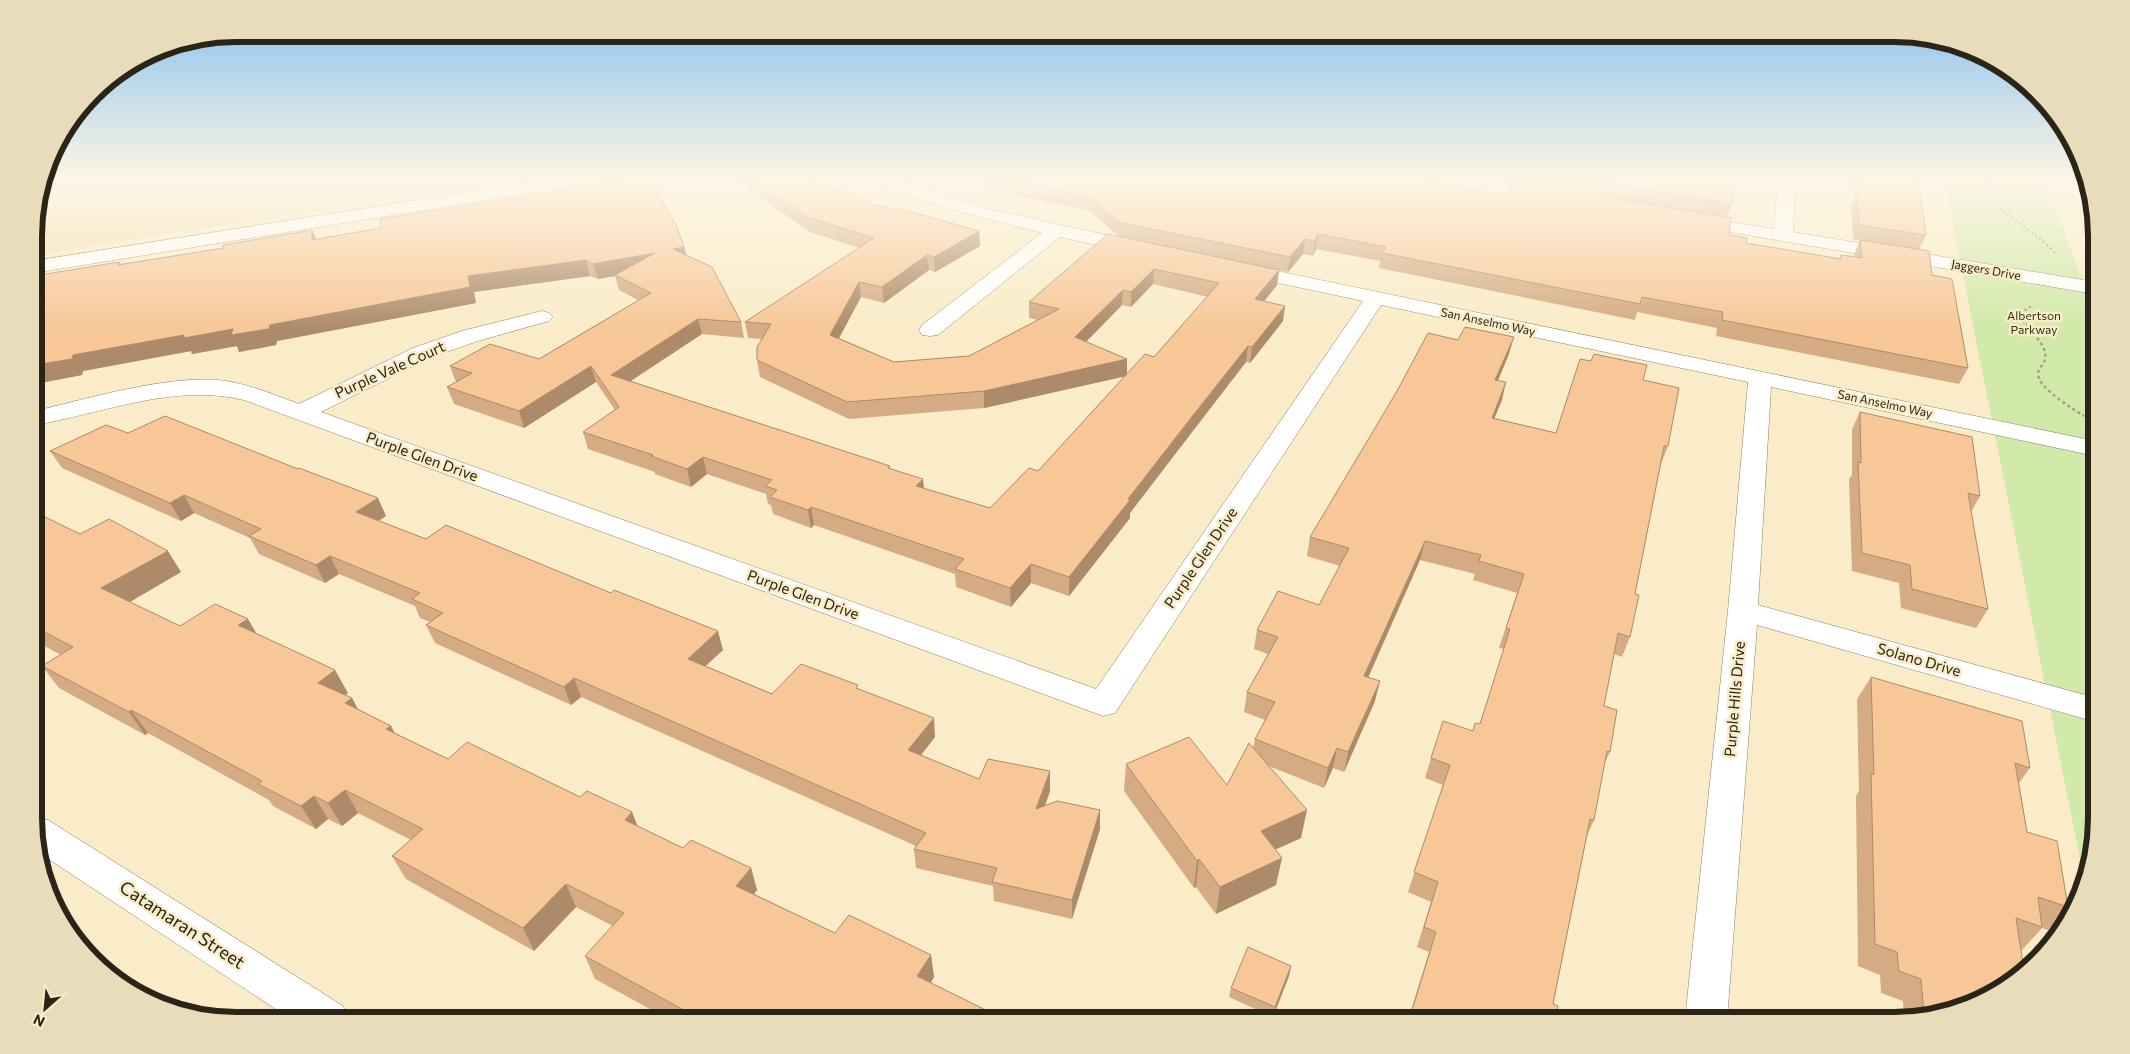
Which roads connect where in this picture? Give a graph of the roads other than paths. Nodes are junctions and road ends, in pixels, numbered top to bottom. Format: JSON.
{"nodes":[{"id":1,"x":264,"y":230,"type":"edge"},
{"id":2,"x":1053,"y":230,"type":"edge"},
{"id":3,"x":1748,"y":230,"type":"edge"},
{"id":4,"x":1783,"y":230,"type":"edge"},
{"id":5,"x":1056,"y":231,"type":"junction"},
{"id":6,"x":1783,"y":236,"type":"junction"},
{"id":7,"x":1153,"y":252,"type":"edge"},
{"id":8,"x":42,"y":266,"type":"edge"},
{"id":9,"x":1220,"y":266,"type":"edge"},
{"id":10,"x":2088,"y":288,"type":"edge"},
{"id":11,"x":1375,"y":298,"type":"junction"},
{"id":12,"x":542,"y":318,"type":"dead end"},
{"id":13,"x":930,"y":330,"type":"dead end"},
{"id":14,"x":1760,"y":379,"type":"junction"},
{"id":15,"x":300,"y":412,"type":"junction"},
{"id":16,"x":42,"y":417,"type":"edge"},
{"id":17,"x":2088,"y":447,"type":"edge"},
{"id":18,"x":1743,"y":611,"type":"junction"},
{"id":19,"x":2088,"y":708,"type":"edge"},
{"id":20,"x":43,"y":835,"type":"edge"},
{"id":21,"x":316,"y":1012,"type":"edge"},
{"id":22,"x":1707,"y":1012,"type":"edge"}],
"edges":[{"from":1,"to":8,"type":"street"},
{"from":2,"to":5,"type":"street"},
{"from":3,"to":6,"type":"street","name":"Jaggers Drive"},
{"from":4,"to":6,"type":"street"},
{"from":5,"to":7,"type":"street"},
{"from":5,"to":13,"type":"street"},
{"from":6,"to":10,"type":"street","name":"Jaggers Drive"},
{"from":9,"to":11,"type":"street","name":"San Anselmo Way"},
{"from":11,"to":14,"type":"street","name":"San Anselmo Way"},
{"from":11,"to":15,"type":"street","name":"Purple Glen Drive"},
{"from":12,"to":15,"type":"street","name":"Purple Vale Court"},
{"from":14,"to":17,"type":"street","name":"San Anselmo Way"},
{"from":14,"to":18,"type":"street","name":"Purple Hills Drive"},
{"from":15,"to":16,"type":"street","name":"Purple Glen Drive"},
{"from":18,"to":19,"type":"street","name":"Solano Drive"},
{"from":18,"to":22,"type":"street","name":"Purple Hills Drive"},
{"from":20,"to":21,"type":"street","name":"Catamaran Street"}]}
